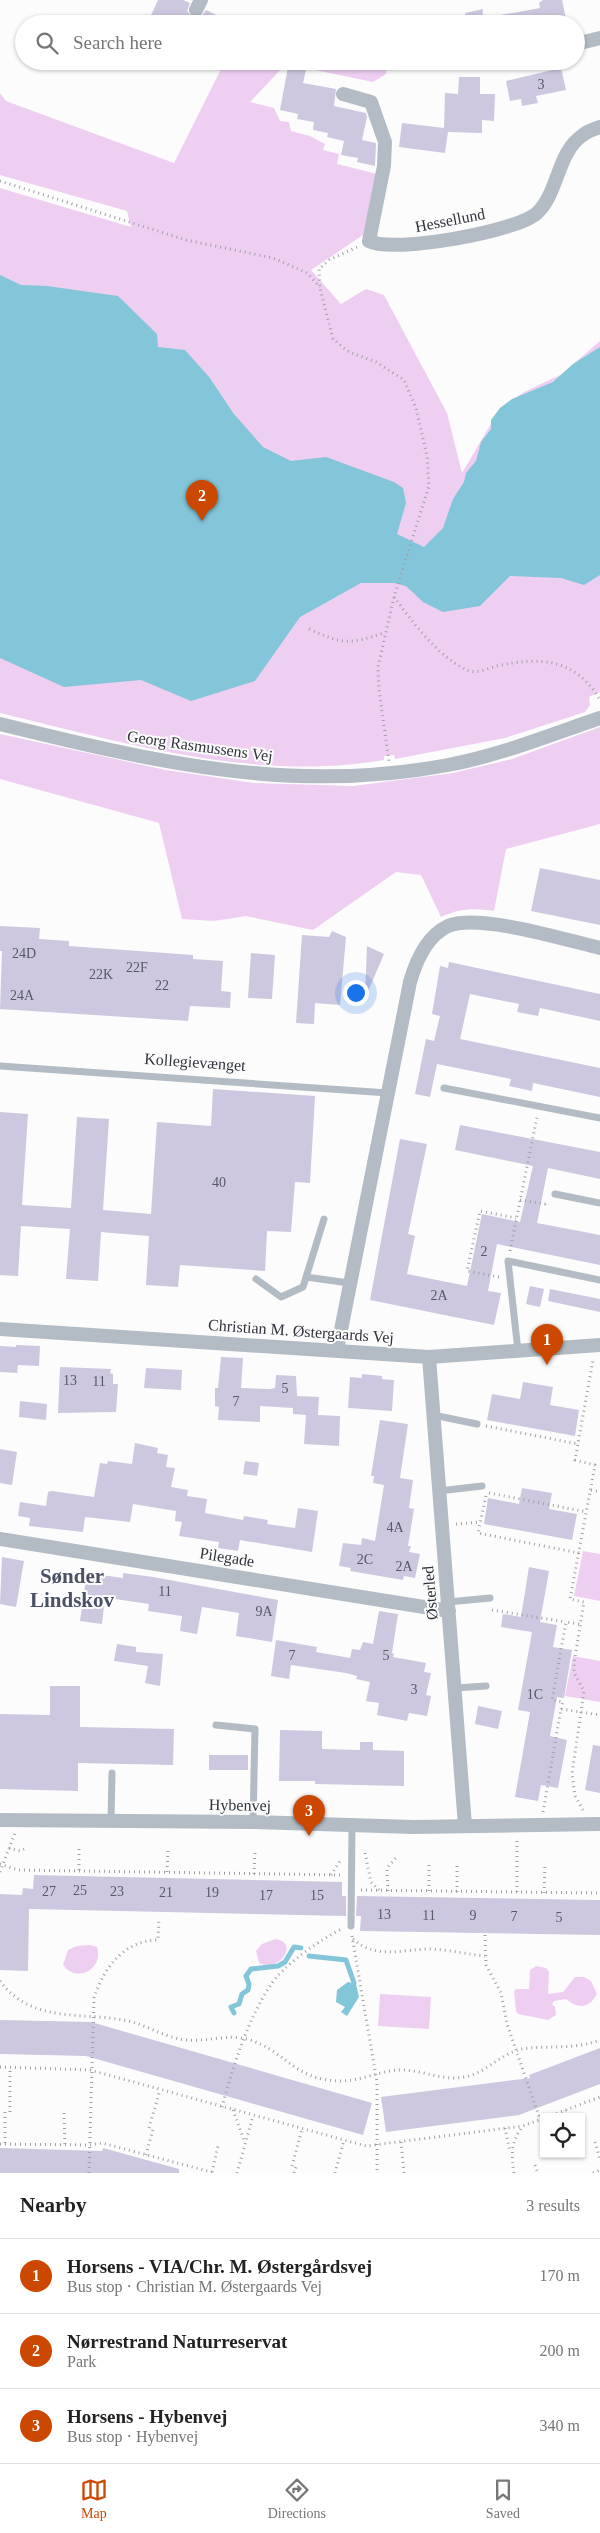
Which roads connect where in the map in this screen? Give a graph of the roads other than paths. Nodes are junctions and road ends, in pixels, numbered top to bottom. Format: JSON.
{"nodes":[{"id":1,"x":600,"y":38,"type":"edge"},
{"id":2,"x":585,"y":42,"type":"edge"},
{"id":3,"x":343,"y":94,"type":"dead end"},
{"id":4,"x":600,"y":127,"type":"edge"},
{"id":5,"x":600,"y":718,"type":"edge"},
{"id":6,"x":0,"y":724,"type":"edge"},
{"id":7,"x":600,"y":948,"type":"edge"},
{"id":8,"x":0,"y":1066,"type":"edge"},
{"id":9,"x":444,"y":1088,"type":"dead end"},
{"id":10,"x":388,"y":1093,"type":"junction"},
{"id":11,"x":600,"y":1118,"type":"edge"},
{"id":12,"x":555,"y":1194,"type":"road end"},
{"id":13,"x":600,"y":1203,"type":"edge"},
{"id":14,"x":324,"y":1219,"type":"dead end"},
{"id":15,"x":306,"y":1277,"type":"junction"},
{"id":16,"x":256,"y":1279,"type":"dead end"},
{"id":17,"x":600,"y":1280,"type":"edge"},
{"id":18,"x":349,"y":1283,"type":"junction"},
{"id":19,"x":0,"y":1329,"type":"edge"},
{"id":20,"x":596,"y":1345,"type":"edge"},
{"id":21,"x":337,"y":1350,"type":"junction"},
{"id":22,"x":518,"y":1352,"type":"junction"},
{"id":23,"x":430,"y":1357,"type":"junction"},
{"id":24,"x":433,"y":1415,"type":"junction"},
{"id":25,"x":477,"y":1424,"type":"road end"},
{"id":26,"x":482,"y":1486,"type":"dead end"},
{"id":27,"x":439,"y":1491,"type":"junction"},
{"id":28,"x":0,"y":1539,"type":"edge"},
{"id":29,"x":490,"y":1598,"type":"dead end"},
{"id":30,"x":448,"y":1606,"type":"junction"},
{"id":31,"x":486,"y":1686,"type":"dead end"},
{"id":32,"x":455,"y":1688,"type":"junction"},
{"id":33,"x":216,"y":1725,"type":"dead end"},
{"id":34,"x":112,"y":1773,"type":"dead end"},
{"id":35,"x":0,"y":1820,"type":"edge"},
{"id":36,"x":111,"y":1822,"type":"junction"},
{"id":37,"x":253,"y":1822,"type":"junction"},
{"id":38,"x":595,"y":1824,"type":"edge"},
{"id":39,"x":355,"y":1826,"type":"junction"},
{"id":40,"x":466,"y":1826,"type":"junction"},
{"id":41,"x":351,"y":1926,"type":"road end"}],
"edges":[{"from":1,"to":2,"type":"street"},
{"from":3,"to":4,"type":"street","name":"Hessellund"},
{"from":5,"to":6,"type":"street","name":"Georg Rasmussens Vej"},
{"from":7,"to":10,"type":"street"},
{"from":8,"to":10,"type":"lane","name":"Kollegievænget"},
{"from":9,"to":11,"type":"lane"},
{"from":10,"to":18,"type":"street"},
{"from":12,"to":13,"type":"lane"},
{"from":14,"to":15,"type":"lane"},
{"from":15,"to":16,"type":"lane"},
{"from":15,"to":18,"type":"lane"},
{"from":17,"to":22,"type":"lane"},
{"from":18,"to":21,"type":"street"},
{"from":19,"to":21,"type":"street","name":"Christian M. Østergaards Vej"},
{"from":20,"to":22,"type":"street","name":"Christian M. Østergaards Vej"},
{"from":21,"to":23,"type":"street","name":"Christian M. Østergaards Vej"},
{"from":22,"to":23,"type":"street","name":"Christian M. Østergaards Vej"},
{"from":23,"to":24,"type":"street","name":"Østerled"},
{"from":24,"to":25,"type":"lane"},
{"from":24,"to":27,"type":"street","name":"Østerled"},
{"from":26,"to":27,"type":"lane"},
{"from":27,"to":30,"type":"street","name":"Østerled"},
{"from":28,"to":30,"type":"street","name":"Pilegade"},
{"from":29,"to":30,"type":"lane"},
{"from":30,"to":32,"type":"street","name":"Østerled"},
{"from":31,"to":32,"type":"lane"},
{"from":32,"to":40,"type":"street","name":"Østerled"},
{"from":33,"to":37,"type":"lane"},
{"from":34,"to":36,"type":"lane"},
{"from":35,"to":36,"type":"street","name":"Hybenvej"},
{"from":36,"to":37,"type":"street","name":"Hybenvej"},
{"from":37,"to":39,"type":"street","name":"Hybenvej"},
{"from":38,"to":40,"type":"street","name":"Hybenvej"},
{"from":39,"to":40,"type":"street","name":"Hybenvej"},
{"from":39,"to":41,"type":"lane"}]}
